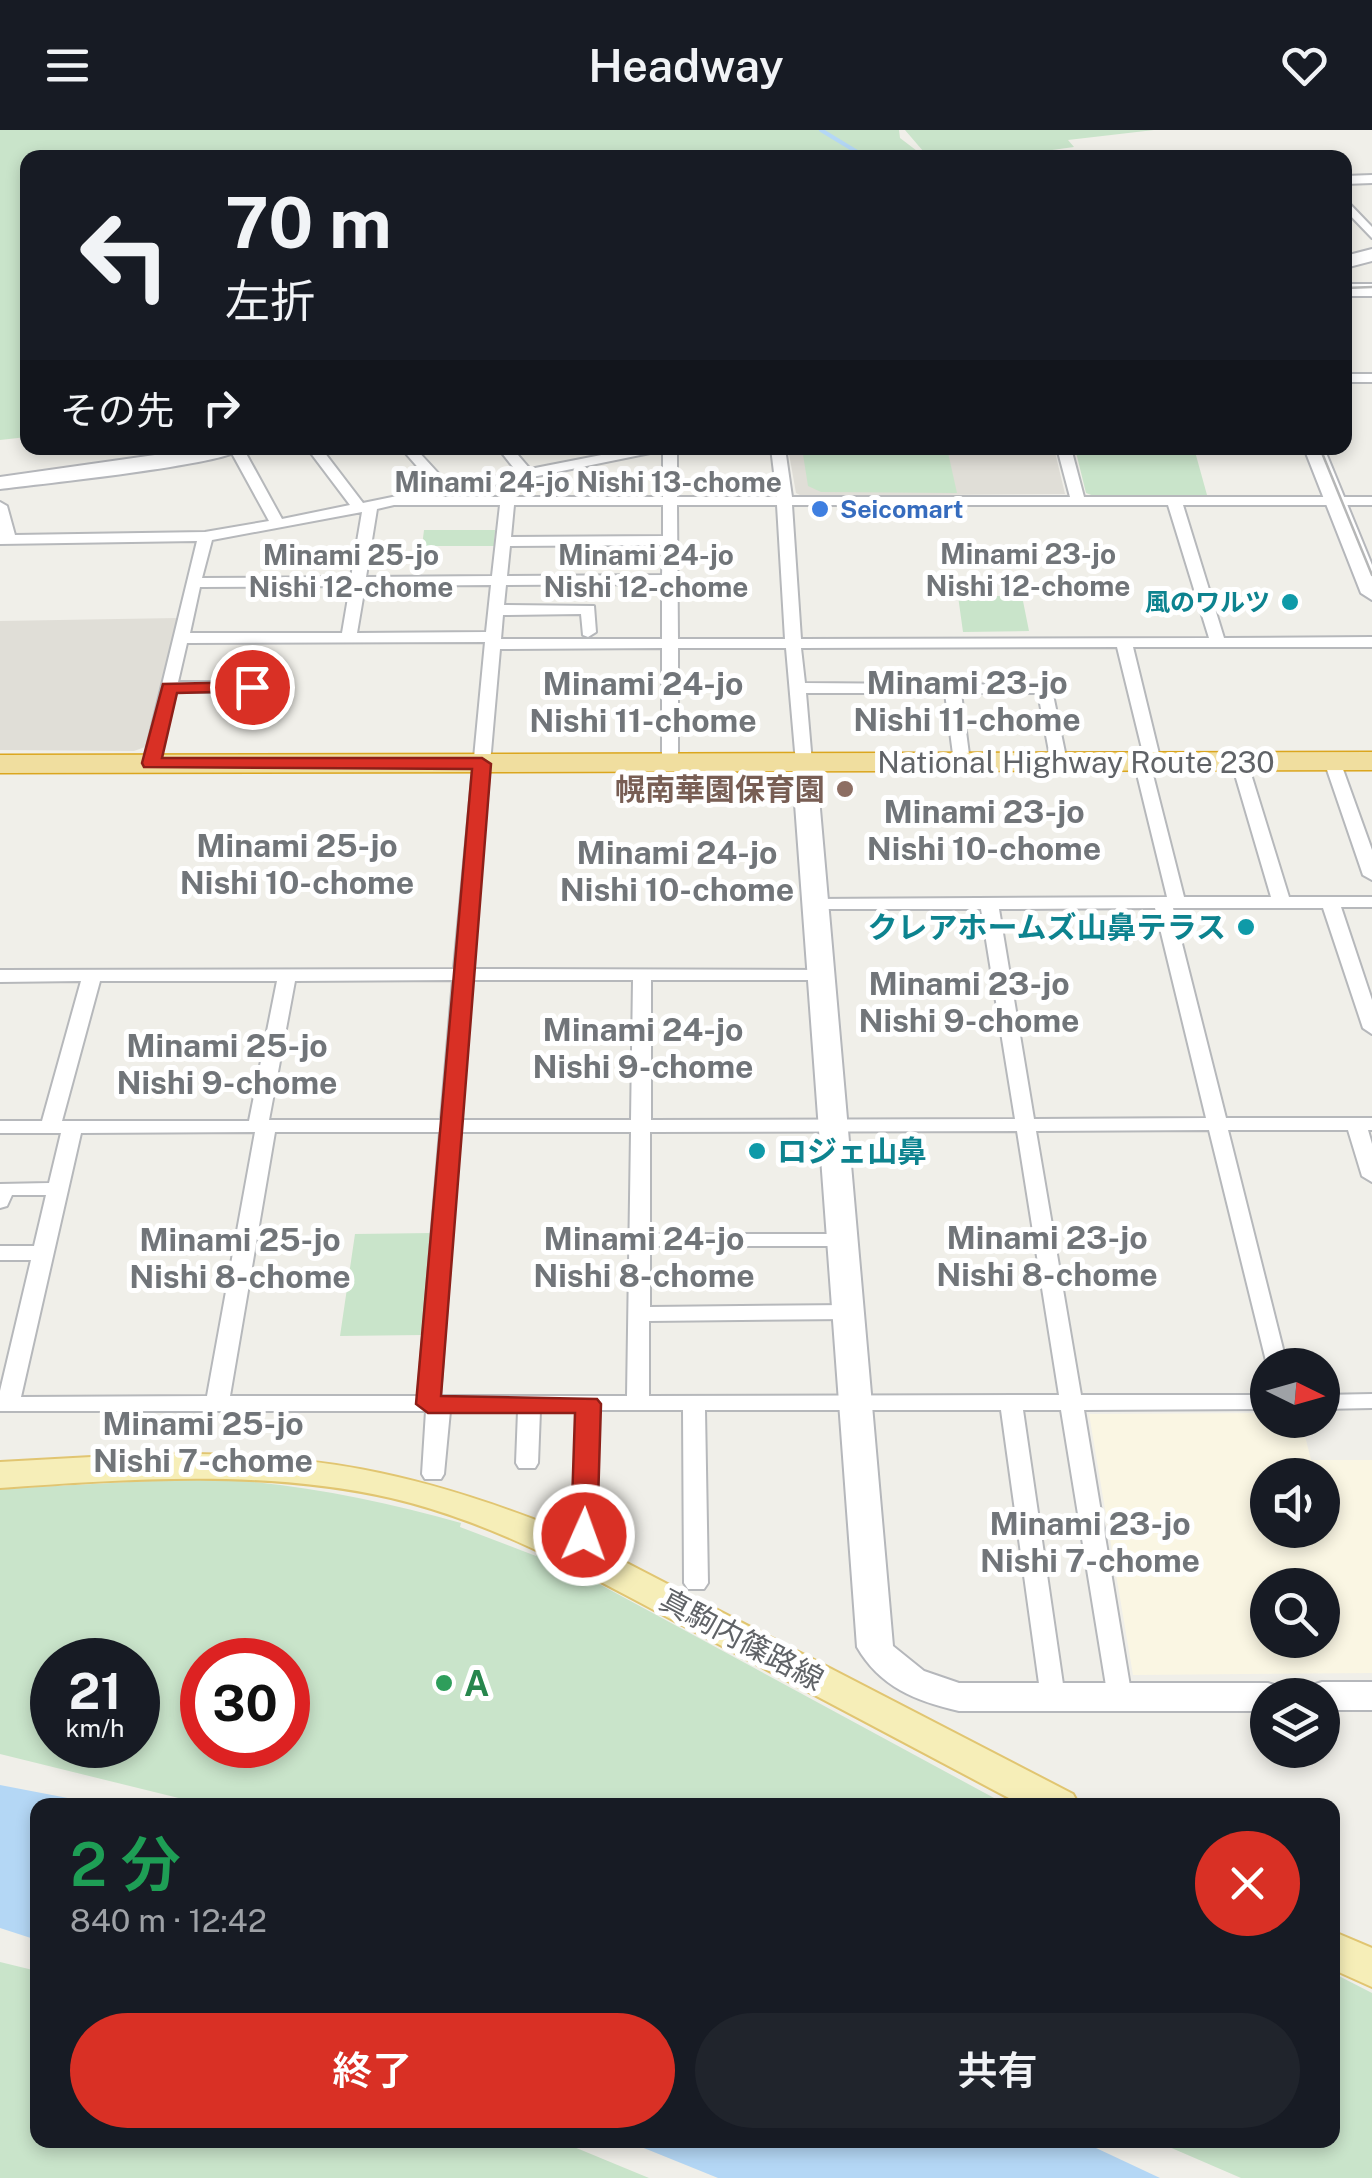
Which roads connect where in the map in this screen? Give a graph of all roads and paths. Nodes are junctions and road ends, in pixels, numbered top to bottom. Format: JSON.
{"nodes":[{"id":1,"x":1366,"y":220,"type":"edge"},
{"id":2,"x":1372,"y":234,"type":"edge"},
{"id":3,"x":198,"y":455,"type":"edge"},
{"id":4,"x":239,"y":455,"type":"edge"},
{"id":5,"x":320,"y":455,"type":"edge"},
{"id":6,"x":414,"y":455,"type":"edge"},
{"id":7,"x":511,"y":455,"type":"edge"},
{"id":8,"x":596,"y":455,"type":"edge"},
{"id":9,"x":670,"y":455,"type":"edge"},
{"id":10,"x":779,"y":455,"type":"edge"},
{"id":11,"x":1066,"y":455,"type":"edge"},
{"id":12,"x":1319,"y":455,"type":"edge"},
{"id":13,"x":1335,"y":455,"type":"edge"},
{"id":14,"x":527,"y":474,"type":"junction"},
{"id":15,"x":0,"y":483,"type":"edge"},
{"id":16,"x":446,"y":491,"type":"junction"},
{"id":17,"x":396,"y":501,"type":"junction"},
{"id":18,"x":784,"y":501,"type":"junction"},
{"id":19,"x":1174,"y":501,"type":"junction"},
{"id":20,"x":1354,"y":501,"type":"edge"},
{"id":21,"x":670,"y":502,"type":"junction"},
{"id":22,"x":1078,"y":502,"type":"junction"},
{"id":23,"x":507,"y":504,"type":"junction"},
{"id":24,"x":0,"y":506,"type":"edge"},
{"id":25,"x":365,"y":508,"type":"junction"},
{"id":26,"x":278,"y":524,"type":"junction"},
{"id":27,"x":206,"y":536,"type":"junction"},
{"id":28,"x":5,"y":540,"type":"edge"},
{"id":29,"x":670,"y":540,"type":"junction"},
{"id":30,"x":503,"y":542,"type":"junction"},
{"id":31,"x":1372,"y":546,"type":"edge"},
{"id":32,"x":671,"y":579,"type":"junction"},
{"id":33,"x":356,"y":582,"type":"junction"},
{"id":34,"x":499,"y":582,"type":"junction"},
{"id":35,"x":194,"y":583,"type":"junction"},
{"id":36,"x":1372,"y":592,"type":"edge"},
{"id":37,"x":497,"y":610,"type":"junction"},
{"id":38,"x":588,"y":632,"type":"dead end"},
{"id":39,"x":348,"y":637,"type":"junction"},
{"id":40,"x":181,"y":638,"type":"junction"},
{"id":41,"x":494,"y":640,"type":"junction"},
{"id":42,"x":1372,"y":642,"type":"edge"},
{"id":43,"x":1124,"y":643,"type":"junction"},
{"id":44,"x":1218,"y":643,"type":"junction"},
{"id":45,"x":672,"y":644,"type":"junction"},
{"id":46,"x":794,"y":644,"type":"junction"},
{"id":47,"x":252,"y":687,"type":"dead end"},
{"id":48,"x":952,"y":687,"type":"junction"},
{"id":49,"x":169,"y":688,"type":"junction"},
{"id":50,"x":800,"y":688,"type":"junction"},
{"id":51,"x":1239,"y":761,"type":"junction"},
{"id":52,"x":1332,"y":761,"type":"junction"},
{"id":53,"x":1372,"y":761,"type":"edge"},
{"id":54,"x":962,"y":762,"type":"junction"},
{"id":55,"x":1059,"y":762,"type":"junction"},
{"id":56,"x":1148,"y":762,"type":"junction"},
{"id":57,"x":151,"y":763,"type":"junction"},
{"id":58,"x":670,"y":763,"type":"junction"},
{"id":59,"x":804,"y":763,"type":"junction"},
{"id":60,"x":0,"y":764,"type":"edge"},
{"id":61,"x":482,"y":764,"type":"junction"},
{"id":62,"x":1372,"y":875,"type":"edge"},
{"id":63,"x":1330,"y":902,"type":"junction"},
{"id":64,"x":1372,"y":902,"type":"edge"},
{"id":65,"x":1170,"y":903,"type":"junction"},
{"id":66,"x":1282,"y":903,"type":"junction"},
{"id":67,"x":814,"y":904,"type":"junction"},
{"id":68,"x":989,"y":904,"type":"junction"},
{"id":69,"x":820,"y":974,"type":"junction"},
{"id":70,"x":462,"y":975,"type":"junction"},
{"id":71,"x":642,"y":975,"type":"junction"},
{"id":72,"x":0,"y":976,"type":"edge"},
{"id":73,"x":92,"y":976,"type":"junction"},
{"id":74,"x":286,"y":976,"type":"junction"},
{"id":75,"x":1372,"y":1028,"type":"edge"},
{"id":76,"x":1214,"y":1124,"type":"junction"},
{"id":77,"x":1364,"y":1124,"type":"edge"},
{"id":78,"x":832,"y":1126,"type":"junction"},
{"id":79,"x":1026,"y":1126,"type":"junction"},
{"id":80,"x":61,"y":1127,"type":"junction"},
{"id":81,"x":262,"y":1127,"type":"junction"},
{"id":82,"x":453,"y":1127,"type":"junction"},
{"id":83,"x":642,"y":1127,"type":"junction"},
{"id":84,"x":0,"y":1128,"type":"edge"},
{"id":85,"x":1372,"y":1176,"type":"edge"},
{"id":86,"x":58,"y":1189,"type":"junction"},
{"id":87,"x":0,"y":1202,"type":"edge"},
{"id":88,"x":641,"y":1240,"type":"junction"},
{"id":89,"x":842,"y":1240,"type":"junction"},
{"id":90,"x":0,"y":1253,"type":"edge"},
{"id":91,"x":43,"y":1253,"type":"junction"},
{"id":92,"x":848,"y":1312,"type":"junction"},
{"id":93,"x":641,"y":1314,"type":"junction"},
{"id":94,"x":1272,"y":1348,"type":"edge"},
{"id":95,"x":1372,"y":1401,"type":"edge"},
{"id":96,"x":1011,"y":1402,"type":"junction"},
{"id":97,"x":1250,"y":1402,"type":"edge"},
{"id":98,"x":1340,"y":1402,"type":"edge"},
{"id":99,"x":1072,"y":1403,"type":"junction"},
{"id":100,"x":4,"y":1404,"type":"edge"},
{"id":101,"x":434,"y":1404,"type":"junction"},
{"id":102,"x":529,"y":1404,"type":"junction"},
{"id":103,"x":588,"y":1404,"type":"junction"},
{"id":104,"x":638,"y":1404,"type":"junction"},
{"id":105,"x":694,"y":1404,"type":"junction"},
{"id":106,"x":856,"y":1404,"type":"junction"},
{"id":107,"x":217,"y":1405,"type":"junction"},
{"id":108,"x":527,"y":1464,"type":"dead end"},
{"id":109,"x":434,"y":1474,"type":"dead end"},
{"id":110,"x":0,"y":1476,"type":"edge"},
{"id":111,"x":584,"y":1535,"type":"dead end"},
{"id":112,"x":696,"y":1583,"type":"dead end"},
{"id":113,"x":1340,"y":1696,"type":"edge"},
{"id":114,"x":1372,"y":1696,"type":"edge"},
{"id":115,"x":1250,"y":1697,"type":"edge"},
{"id":116,"x":1052,"y":1698,"type":"junction"},
{"id":117,"x":1120,"y":1698,"type":"junction"},
{"id":118,"x":1045,"y":1798,"type":"edge"},
{"id":119,"x":1340,"y":1952,"type":"edge"},
{"id":120,"x":1372,"y":1969,"type":"edge"}],
"edges":[{"from":1,"to":2,"type":"street"},
{"from":3,"to":15,"type":"street"},
{"from":4,"to":26,"type":"street"},
{"from":5,"to":25,"type":"street"},
{"from":6,"to":16,"type":"street"},
{"from":7,"to":14,"type":"street"},
{"from":8,"to":14,"type":"street"},
{"from":9,"to":21,"type":"street"},
{"from":10,"to":18,"type":"street"},
{"from":11,"to":22,"type":"street"},
{"from":12,"to":20,"type":"street"},
{"from":13,"to":20,"type":"street"},
{"from":14,"to":16,"type":"street"},
{"from":16,"to":17,"type":"street"},
{"from":17,"to":23,"type":"street"},
{"from":17,"to":25,"type":"street"},
{"from":18,"to":21,"type":"street"},
{"from":18,"to":22,"type":"street"},
{"from":18,"to":46,"type":"street"},
{"from":19,"to":20,"type":"street"},
{"from":19,"to":22,"type":"street"},
{"from":19,"to":44,"type":"street"},
{"from":20,"to":31,"type":"street"},
{"from":20,"to":36,"type":"street"},
{"from":21,"to":23,"type":"street"},
{"from":21,"to":29,"type":"street"},
{"from":23,"to":30,"type":"street"},
{"from":24,"to":28,"type":"street"},
{"from":25,"to":26,"type":"street"},
{"from":25,"to":33,"type":"street"},
{"from":26,"to":27,"type":"street"},
{"from":27,"to":28,"type":"street"},
{"from":27,"to":35,"type":"street"},
{"from":29,"to":30,"type":"street"},
{"from":29,"to":32,"type":"street"},
{"from":30,"to":34,"type":"street"},
{"from":32,"to":34,"type":"street"},
{"from":32,"to":45,"type":"street"},
{"from":33,"to":34,"type":"street"},
{"from":33,"to":35,"type":"street"},
{"from":33,"to":39,"type":"street"},
{"from":34,"to":37,"type":"street"},
{"from":35,"to":40,"type":"street"},
{"from":37,"to":38,"type":"street"},
{"from":37,"to":41,"type":"street"},
{"from":39,"to":40,"type":"street"},
{"from":39,"to":41,"type":"street"},
{"from":40,"to":49,"type":"street"},
{"from":41,"to":45,"type":"street"},
{"from":41,"to":61,"type":"street"},
{"from":42,"to":44,"type":"street"},
{"from":43,"to":44,"type":"street"},
{"from":43,"to":46,"type":"street"},
{"from":43,"to":56,"type":"street"},
{"from":45,"to":46,"type":"street"},
{"from":45,"to":58,"type":"street"},
{"from":46,"to":50,"type":"street"},
{"from":47,"to":49,"type":"street"},
{"from":48,"to":50,"type":"street"},
{"from":48,"to":54,"type":"street"},
{"from":48,"to":55,"type":"street"},
{"from":49,"to":57,"type":"street"},
{"from":50,"to":59,"type":"street"},
{"from":51,"to":52,"type":"highway","name":"National Highway Route 230"},
{"from":51,"to":56,"type":"highway","name":"National Highway Route 230"},
{"from":51,"to":66,"type":"street"},
{"from":52,"to":53,"type":"highway","name":"National Highway Route 230"},
{"from":52,"to":62,"type":"street"},
{"from":54,"to":55,"type":"highway","name":"National Highway Route 230"},
{"from":54,"to":59,"type":"highway","name":"National Highway Route 230"},
{"from":55,"to":56,"type":"highway","name":"National Highway Route 230"},
{"from":56,"to":65,"type":"street"},
{"from":57,"to":60,"type":"highway","name":"National Highway Route 230"},
{"from":57,"to":61,"type":"highway","name":"National Highway Route 230"},
{"from":58,"to":59,"type":"highway","name":"National Highway Route 230"},
{"from":58,"to":61,"type":"highway","name":"National Highway Route 230"},
{"from":59,"to":67,"type":"street"},
{"from":61,"to":70,"type":"street"},
{"from":63,"to":64,"type":"street"},
{"from":63,"to":66,"type":"street"},
{"from":63,"to":75,"type":"street"},
{"from":65,"to":66,"type":"street"},
{"from":65,"to":68,"type":"street"},
{"from":65,"to":76,"type":"street"},
{"from":67,"to":68,"type":"street"},
{"from":67,"to":69,"type":"street"},
{"from":68,"to":79,"type":"street"},
{"from":69,"to":71,"type":"street"},
{"from":69,"to":78,"type":"street"},
{"from":70,"to":71,"type":"street"},
{"from":70,"to":74,"type":"street"},
{"from":70,"to":82,"type":"street"},
{"from":71,"to":83,"type":"street"},
{"from":72,"to":73,"type":"street"},
{"from":73,"to":74,"type":"street"},
{"from":73,"to":80,"type":"street"},
{"from":74,"to":81,"type":"street"},
{"from":76,"to":77,"type":"street"},
{"from":76,"to":79,"type":"street"},
{"from":76,"to":94,"type":"street"},
{"from":77,"to":85,"type":"street"},
{"from":78,"to":79,"type":"street"},
{"from":78,"to":83,"type":"street"},
{"from":78,"to":89,"type":"street"},
{"from":79,"to":99,"type":"street"},
{"from":80,"to":81,"type":"street"},
{"from":80,"to":84,"type":"street"},
{"from":80,"to":86,"type":"street"},
{"from":81,"to":82,"type":"street"},
{"from":81,"to":107,"type":"street"},
{"from":82,"to":83,"type":"street"},
{"from":82,"to":101,"type":"street"},
{"from":83,"to":88,"type":"street"},
{"from":86,"to":87,"type":"street"},
{"from":86,"to":91,"type":"street"},
{"from":88,"to":89,"type":"street"},
{"from":88,"to":93,"type":"street"},
{"from":89,"to":92,"type":"street"},
{"from":90,"to":91,"type":"street"},
{"from":91,"to":100,"type":"street"},
{"from":92,"to":93,"type":"street"},
{"from":92,"to":106,"type":"street"},
{"from":93,"to":104,"type":"street"},
{"from":95,"to":98,"type":"street"},
{"from":96,"to":99,"type":"street"},
{"from":96,"to":106,"type":"street"},
{"from":96,"to":116,"type":"street"},
{"from":97,"to":99,"type":"street"},
{"from":99,"to":117,"type":"street"},
{"from":100,"to":107,"type":"street"},
{"from":101,"to":102,"type":"street"},
{"from":101,"to":107,"type":"street"},
{"from":101,"to":109,"type":"street"},
{"from":102,"to":103,"type":"street"},
{"from":102,"to":108,"type":"street"},
{"from":103,"to":104,"type":"street"},
{"from":103,"to":111,"type":"street"},
{"from":104,"to":105,"type":"street"},
{"from":105,"to":106,"type":"street"},
{"from":105,"to":112,"type":"street"},
{"from":106,"to":116,"type":"street"},
{"from":110,"to":118,"type":"main road","name":"真駒内篠路線"},
{"from":113,"to":114,"type":"street"},
{"from":115,"to":117,"type":"street"},
{"from":116,"to":117,"type":"street"},
{"from":119,"to":120,"type":"main road"}]}
